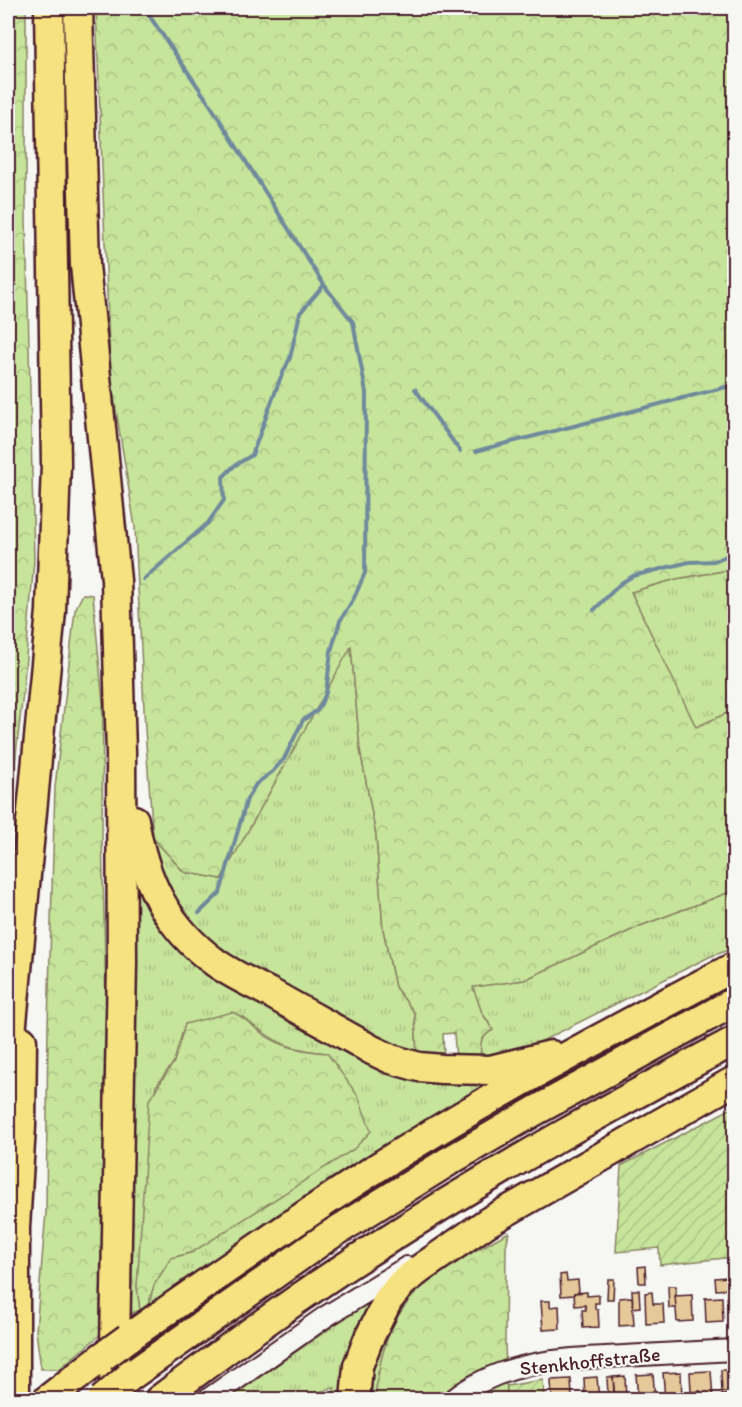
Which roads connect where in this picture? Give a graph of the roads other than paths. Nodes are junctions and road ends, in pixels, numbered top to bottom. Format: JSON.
{"nodes":[{"id":1,"x":49,"y":8,"type":"edge"},
{"id":2,"x":78,"y":8,"type":"edge"},
{"id":3,"x":121,"y":753,"type":"junction"},
{"id":4,"x":23,"y":916,"type":"junction"},
{"id":5,"x":735,"y":967,"type":"edge"},
{"id":6,"x":735,"y":1002,"type":"edge"},
{"id":7,"x":735,"y":1041,"type":"edge"},
{"id":8,"x":574,"y":1050,"type":"junction"},
{"id":9,"x":8,"y":1065,"type":"edge"},
{"id":10,"x":735,"y":1081,"type":"edge"},
{"id":11,"x":488,"y":1222,"type":"junction"},
{"id":12,"x":122,"y":1331,"type":"junction"},
{"id":13,"x":735,"y":1350,"type":"edge"},
{"id":14,"x":121,"y":1388,"type":"edge"},
{"id":15,"x":15,"y":1400,"type":"edge"},
{"id":16,"x":47,"y":1400,"type":"edge"},
{"id":17,"x":102,"y":1400,"type":"edge"},
{"id":18,"x":159,"y":1400,"type":"edge"},
{"id":19,"x":207,"y":1400,"type":"edge"},
{"id":20,"x":355,"y":1400,"type":"edge"},
{"id":21,"x":453,"y":1400,"type":"edge"}],
"edges":[{"from":1,"to":4,"type":"highway"},
{"from":2,"to":3,"type":"highway"},
{"from":3,"to":8,"type":"highway"},
{"from":3,"to":12,"type":"highway"},
{"from":4,"to":9,"type":"highway"},
{"from":4,"to":15,"type":"highway"},
{"from":5,"to":8,"type":"highway"},
{"from":6,"to":14,"type":"highway"},
{"from":7,"to":18,"type":"highway"},
{"from":8,"to":12,"type":"highway"},
{"from":10,"to":11,"type":"highway"},
{"from":11,"to":19,"type":"street"},
{"from":11,"to":20,"type":"highway"},
{"from":12,"to":14,"type":"highway"},
{"from":12,"to":16,"type":"highway","bridge":true},
{"from":13,"to":21,"type":"street","name":"Stenkhoffstraße"},
{"from":14,"to":17,"type":"highway","bridge":true}]}
